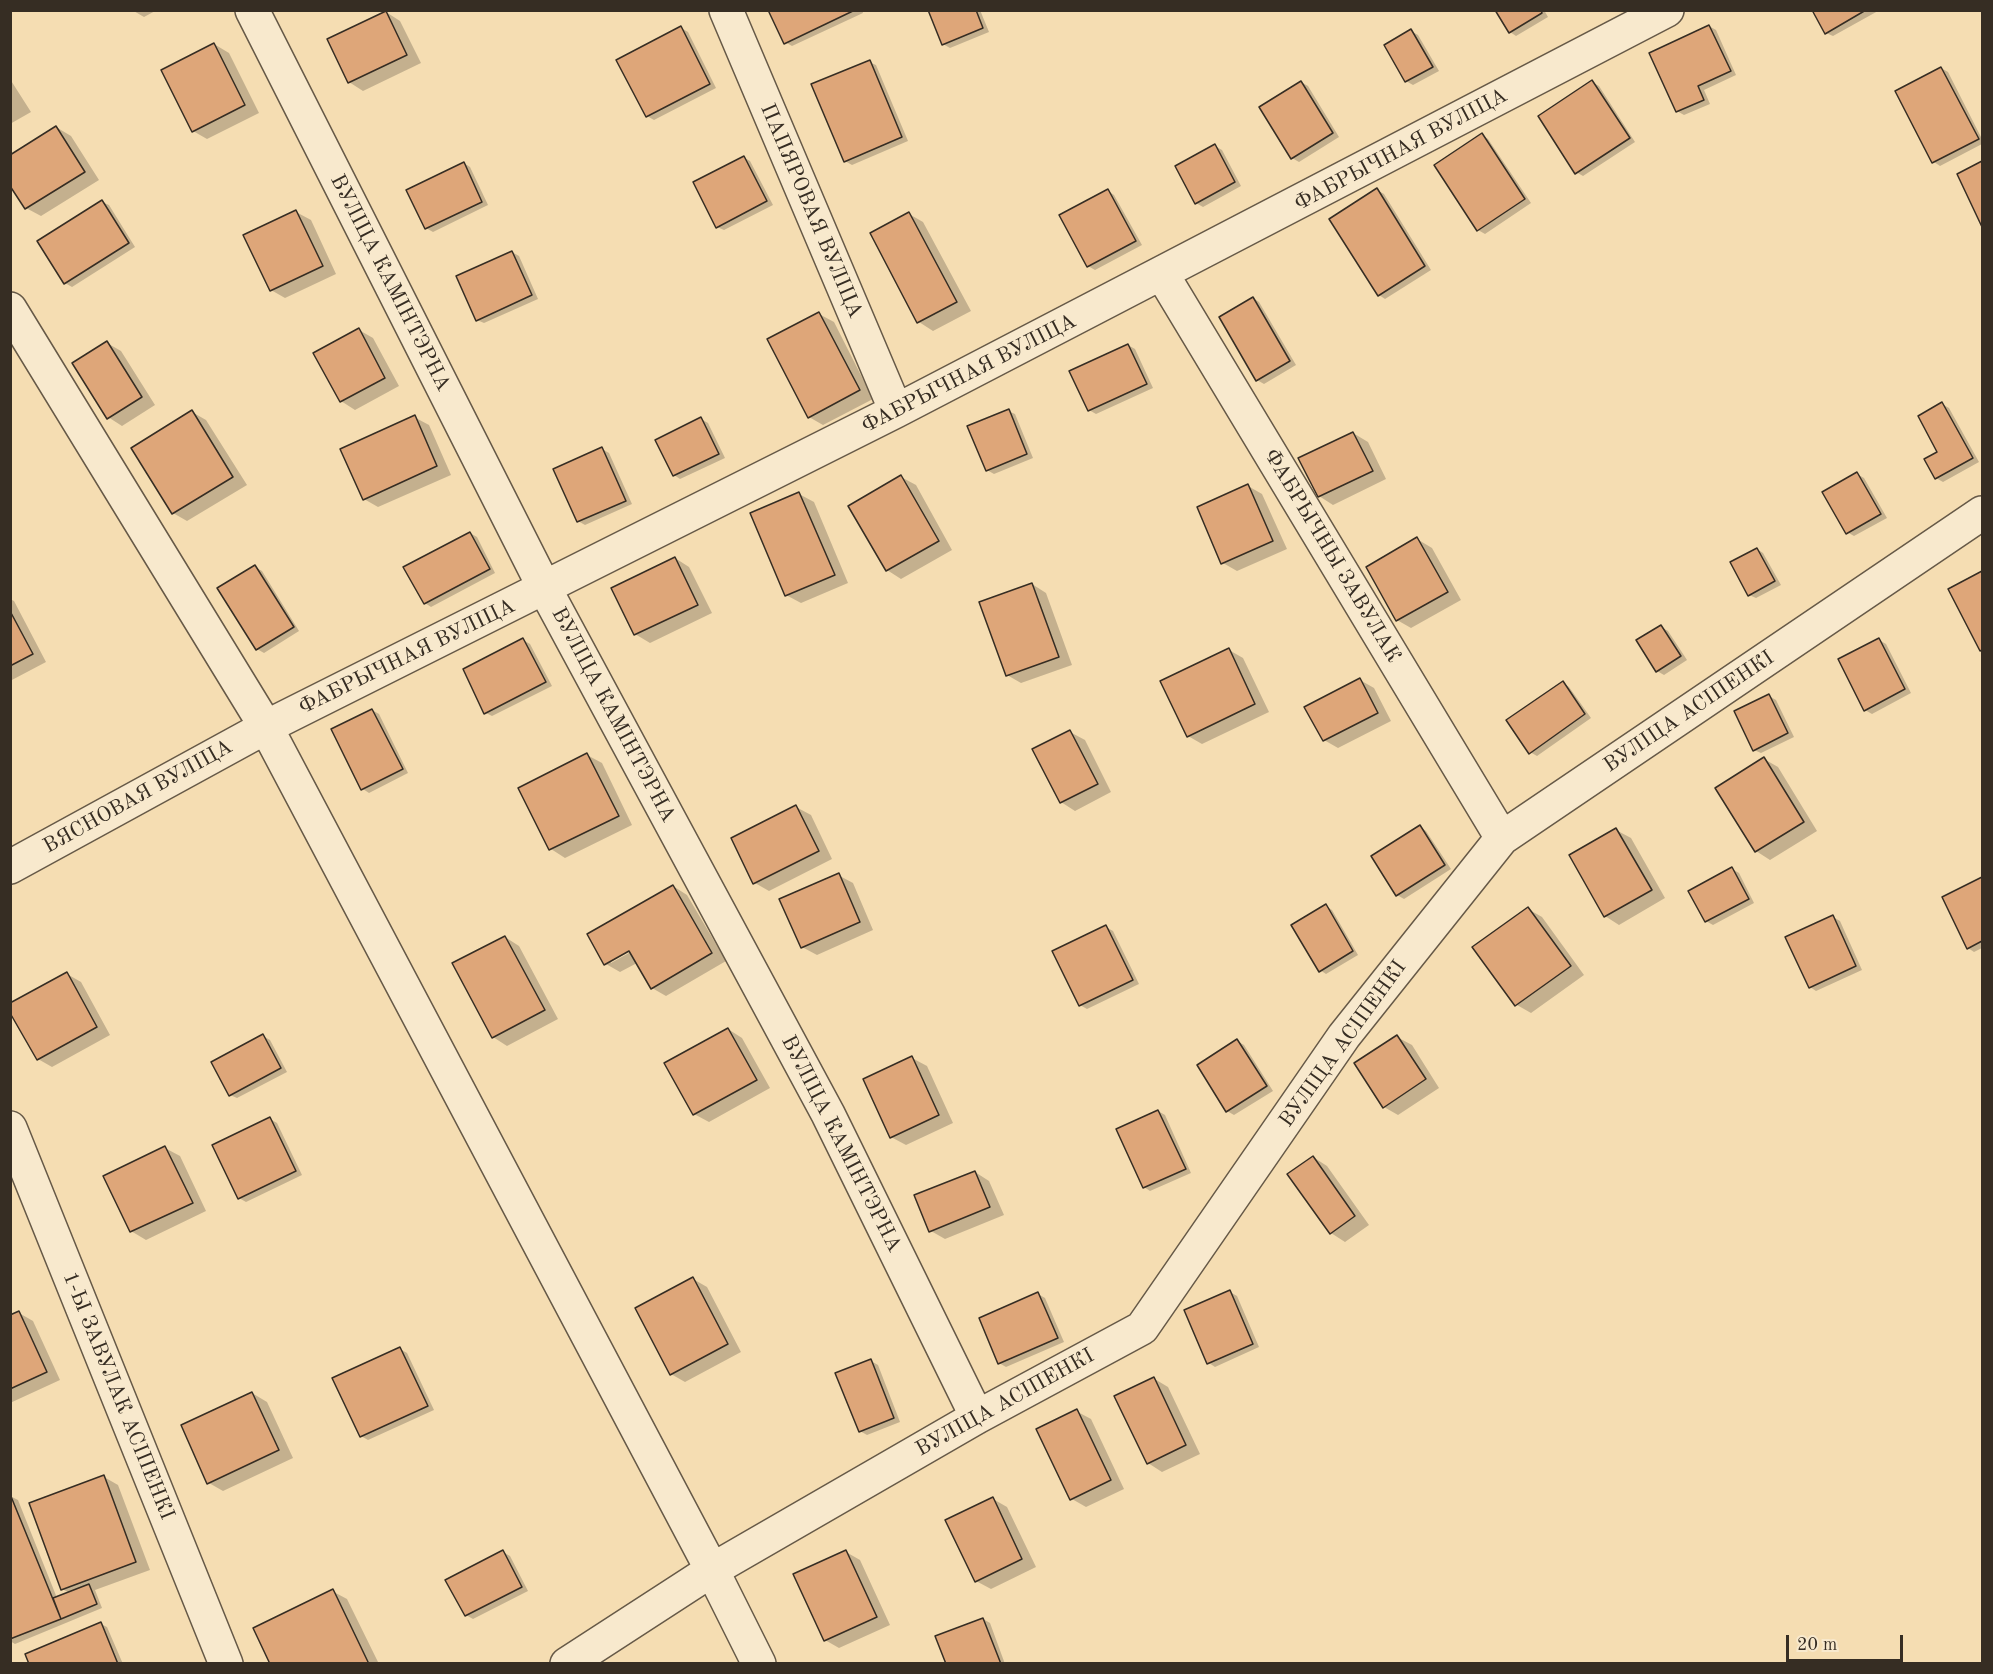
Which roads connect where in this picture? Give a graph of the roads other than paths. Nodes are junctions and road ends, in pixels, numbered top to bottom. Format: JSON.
{"nodes":[{"id":1,"x":252,"y":10,"type":"edge"},
{"id":2,"x":726,"y":10,"type":"edge"},
{"id":3,"x":1667,"y":10,"type":"edge"},
{"id":4,"x":1162,"y":274,"type":"junction"},
{"id":5,"x":10,"y":309,"type":"edge"},
{"id":6,"x":896,"y":411,"type":"junction"},
{"id":7,"x":1983,"y":513,"type":"edge"},
{"id":8,"x":545,"y":589,"type":"junction"},
{"id":9,"x":266,"y":727,"type":"junction"},
{"id":10,"x":1502,"y":838,"type":"junction"},
{"id":11,"x":10,"y":867,"type":"edge"},
{"id":12,"x":10,"y":1128,"type":"edge"},
{"id":13,"x":977,"y":1417,"type":"junction"},
{"id":14,"x":712,"y":1569,"type":"junction"},
{"id":15,"x":226,"y":1664,"type":"edge"},
{"id":16,"x":567,"y":1664,"type":"edge"},
{"id":17,"x":759,"y":1664,"type":"edge"}],
"edges":[{"from":1,"to":8,"type":"street","name":"ВУЛІЦА КАМІНТЭРНА"},
{"from":2,"to":6,"type":"street","name":"ПАПЯРОВАЯ ВУЛІЦА"},
{"from":3,"to":4,"type":"street","name":"ФАБРЫЧНАЯ ВУЛІЦА"},
{"from":4,"to":6,"type":"street","name":"ФАБРЫЧНАЯ ВУЛІЦА"},
{"from":4,"to":10,"type":"street","name":"ФАБРЫЧНЫ ЗАВУЛАК"},
{"from":5,"to":9,"type":"street"},
{"from":6,"to":8,"type":"street","name":"ФАБРЫЧНАЯ ВУЛІЦА"},
{"from":7,"to":10,"type":"street","name":"ВУЛІЦА АСІПЕНКІ"},
{"from":8,"to":9,"type":"street","name":"ФАБРЫЧНАЯ ВУЛІЦА"},
{"from":8,"to":13,"type":"street","name":"ВУЛІЦА КАМІНТЭРНА"},
{"from":9,"to":11,"type":"street","name":"ВЯСНОВАЯ ВУЛІЦА"},
{"from":9,"to":14,"type":"street"},
{"from":10,"to":13,"type":"street","name":"ВУЛІЦА АСІПЕНКІ"},
{"from":12,"to":15,"type":"street","name":"1-Ы ЗАВУЛАК АСІПЕНКІ"},
{"from":13,"to":14,"type":"street","name":"ВУЛІЦА АСІПЕНКІ"},
{"from":14,"to":16,"type":"street","name":"ВУЛІЦА АСІПЕНКІ"},
{"from":14,"to":17,"type":"street"}]}
